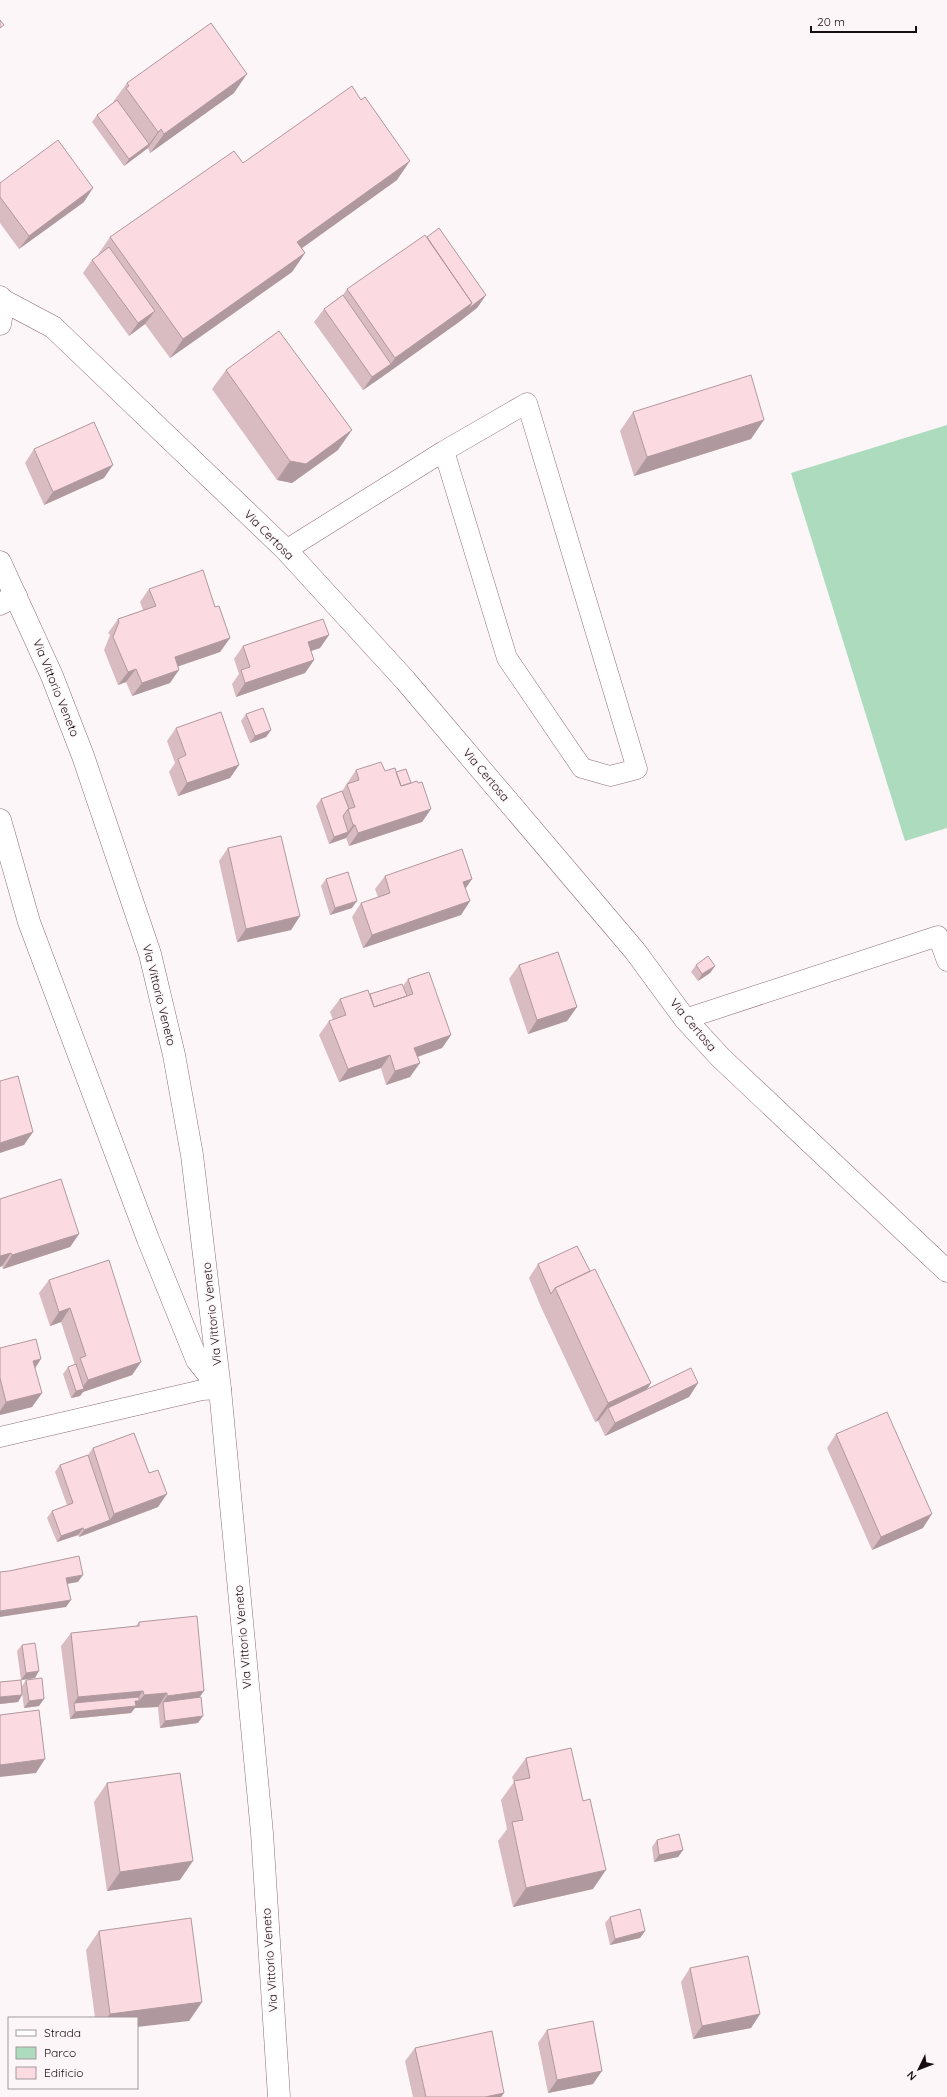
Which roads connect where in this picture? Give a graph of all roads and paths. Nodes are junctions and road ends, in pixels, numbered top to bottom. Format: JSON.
{"nodes":[{"id":1,"x":2,"y":300,"type":"edge"},
{"id":2,"x":0,"y":324,"type":"edge"},
{"id":3,"x":444,"y":451,"type":"junction"},
{"id":4,"x":286,"y":550,"type":"junction"},
{"id":5,"x":0,"y":562,"type":"edge"},
{"id":6,"x":8,"y":600,"type":"edge"},
{"id":7,"x":0,"y":820,"type":"edge"},
{"id":8,"x":942,"y":935,"type":"edge"},
{"id":9,"x":947,"y":961,"type":"edge"},
{"id":10,"x":685,"y":1019,"type":"junction"},
{"id":11,"x":947,"y":1271,"type":"edge"},
{"id":12,"x":220,"y":1389,"type":"junction"},
{"id":13,"x":0,"y":1437,"type":"edge"},
{"id":14,"x":279,"y":2097,"type":"edge"}],
"edges":[{"from":1,"to":2,"type":"street"},
{"from":1,"to":4,"type":"street","name":"Via Certosa"},
{"from":3,"to":3,"type":"lane"},
{"from":3,"to":4,"type":"lane"},
{"from":4,"to":10,"type":"street","name":"Via Certosa"},
{"from":5,"to":6,"type":"street","name":"Via Vittorio Veneto"},
{"from":6,"to":12,"type":"street","name":"Via Vittorio Veneto"},
{"from":7,"to":12,"type":"street"},
{"from":8,"to":9,"type":"lane"},
{"from":8,"to":10,"type":"lane"},
{"from":10,"to":11,"type":"street","name":"Via Certosa"},
{"from":12,"to":13,"type":"lane"},
{"from":12,"to":14,"type":"street","name":"Via Vittorio Veneto"}]}
